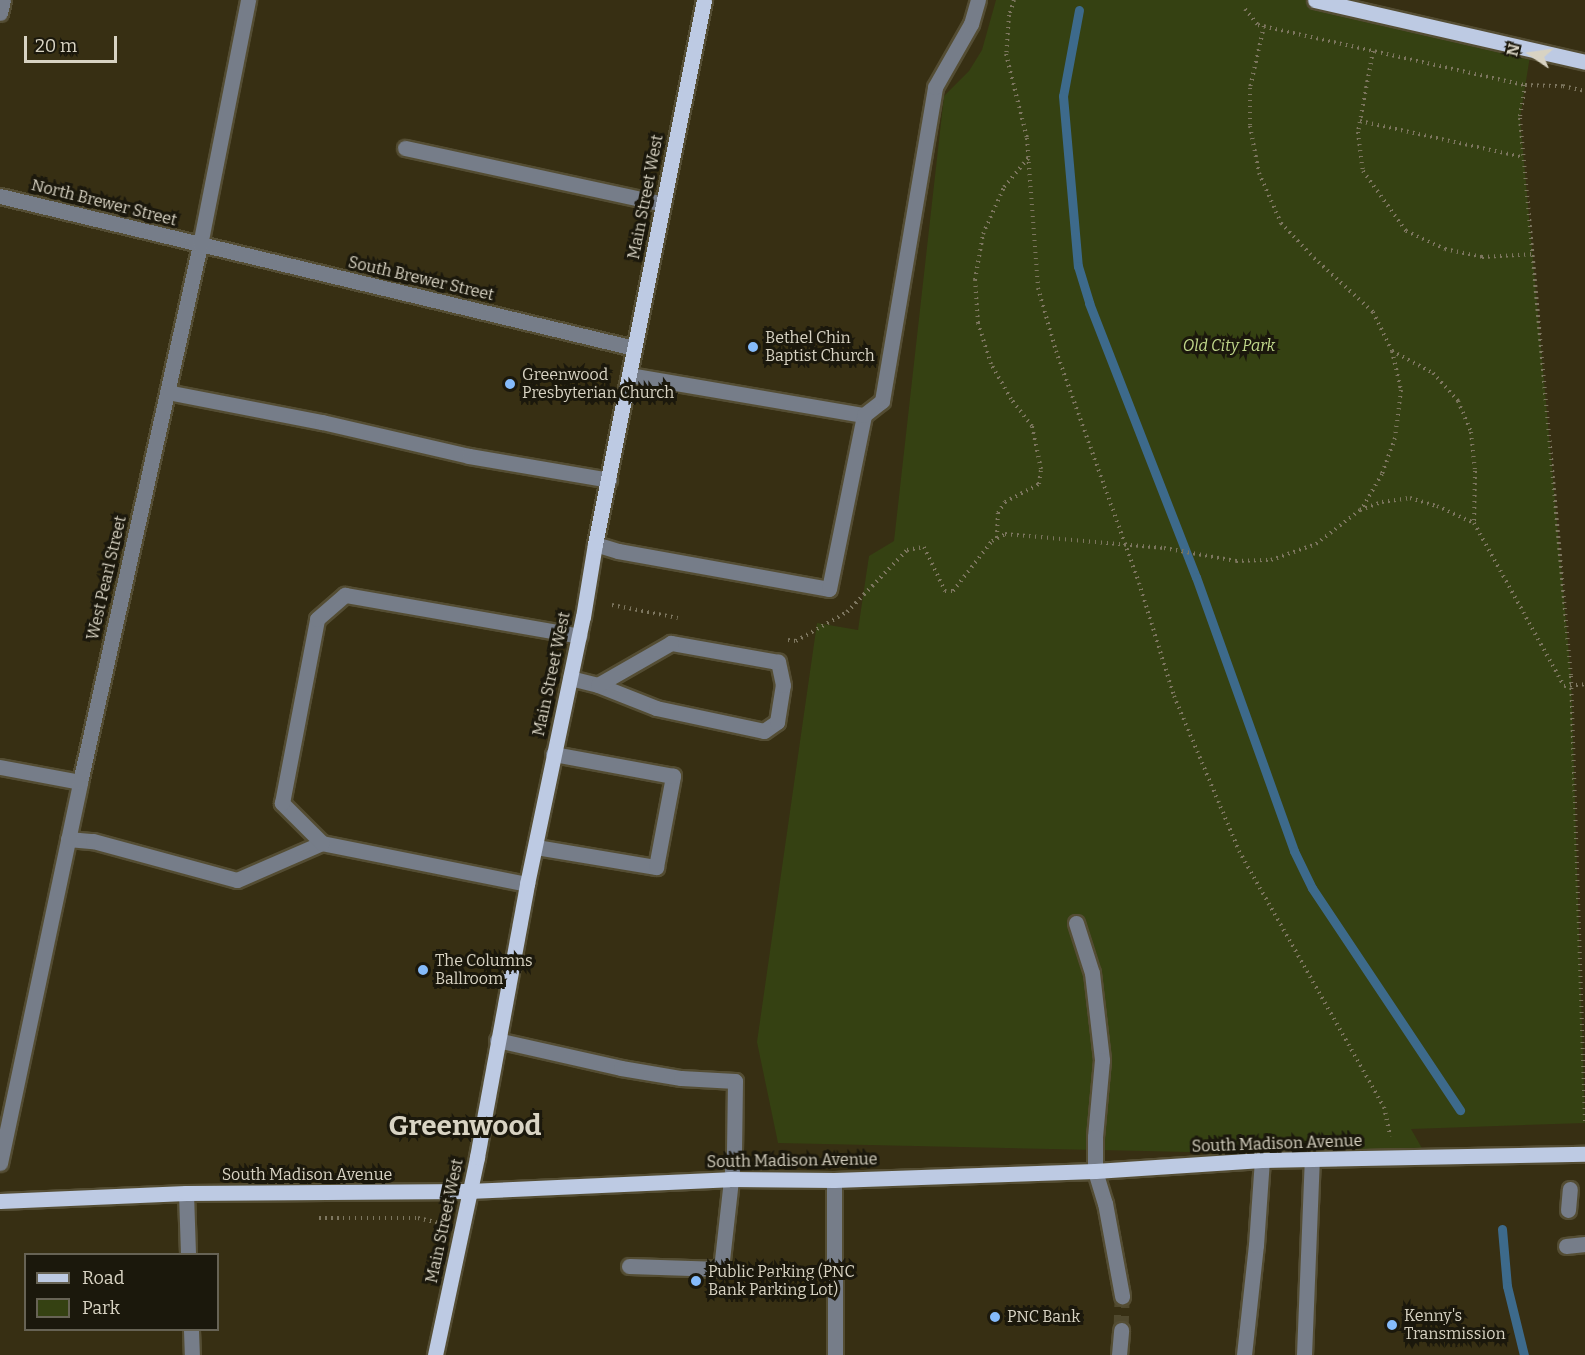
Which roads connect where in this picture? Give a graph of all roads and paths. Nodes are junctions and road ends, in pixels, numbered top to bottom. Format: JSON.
{"nodes":[{"id":1,"x":3,"y":0,"type":"edge"},
{"id":2,"x":248,"y":0,"type":"edge"},
{"id":3,"x":704,"y":0,"type":"edge"},
{"id":4,"x":978,"y":0,"type":"edge"},
{"id":5,"x":1014,"y":0,"type":"edge"},
{"id":6,"x":1315,"y":0,"type":"edge"},
{"id":7,"x":1245,"y":9,"type":"dead end"},
{"id":8,"x":0,"y":12,"type":"edge"},
{"id":9,"x":1264,"y":26,"type":"junction"},
{"id":10,"x":1372,"y":51,"type":"junction"},
{"id":11,"x":1585,"y":62,"type":"edge"},
{"id":12,"x":1525,"y":85,"type":"junction"},
{"id":13,"x":1585,"y":92,"type":"edge"},
{"id":14,"x":1360,"y":121,"type":"junction"},
{"id":15,"x":405,"y":148,"type":"dead end"},
{"id":16,"x":1029,"y":156,"type":"junction"},
{"id":17,"x":1524,"y":157,"type":"junction"},
{"id":18,"x":0,"y":196,"type":"edge"},
{"id":19,"x":663,"y":204,"type":"junction"},
{"id":20,"x":200,"y":245,"type":"junction"},
{"id":21,"x":1534,"y":254,"type":"junction"},
{"id":22,"x":634,"y":348,"type":"junction"},
{"id":23,"x":1392,"y":351,"type":"junction"},
{"id":24,"x":629,"y":375,"type":"junction"},
{"id":25,"x":167,"y":392,"type":"junction"},
{"id":26,"x":864,"y":415,"type":"junction"},
{"id":27,"x":609,"y":480,"type":"junction"},
{"id":28,"x":1360,"y":510,"type":"junction"},
{"id":29,"x":1474,"y":523,"type":"junction"},
{"id":30,"x":997,"y":538,"type":"junction"},
{"id":31,"x":595,"y":544,"type":"junction"},
{"id":32,"x":1125,"y":544,"type":"junction"},
{"id":33,"x":579,"y":636,"type":"junction"},
{"id":34,"x":796,"y":641,"type":"dead end"},
{"id":35,"x":570,"y":678,"type":"junction"},
{"id":36,"x":1585,"y":684,"type":"edge"},
{"id":37,"x":598,"y":685,"type":"junction"},
{"id":38,"x":1571,"y":685,"type":"junction"},
{"id":39,"x":553,"y":754,"type":"junction"},
{"id":40,"x":0,"y":767,"type":"edge"},
{"id":41,"x":80,"y":782,"type":"junction"},
{"id":42,"x":68,"y":839,"type":"junction"},
{"id":43,"x":322,"y":843,"type":"junction"},
{"id":44,"x":536,"y":847,"type":"junction"},
{"id":45,"x":526,"y":884,"type":"junction"},
{"id":46,"x":1076,"y":923,"type":"dead end"},
{"id":47,"x":497,"y":1040,"type":"junction"},
{"id":48,"x":1585,"y":1123,"type":"edge"},
{"id":49,"x":1585,"y":1154,"type":"edge"},
{"id":50,"x":1395,"y":1157,"type":"junction"},
{"id":51,"x":1312,"y":1159,"type":"junction"},
{"id":52,"x":1262,"y":1160,"type":"junction"},
{"id":53,"x":0,"y":1163,"type":"edge"},
{"id":54,"x":1095,"y":1171,"type":"junction"},
{"id":55,"x":729,"y":1179,"type":"junction"},
{"id":56,"x":834,"y":1180,"type":"junction"},
{"id":57,"x":1570,"y":1189,"type":"dead end"},
{"id":58,"x":468,"y":1191,"type":"junction"},
{"id":59,"x":186,"y":1193,"type":"junction"},
{"id":60,"x":0,"y":1201,"type":"edge"},
{"id":61,"x":1568,"y":1210,"type":"dead end"},
{"id":62,"x":313,"y":1218,"type":"dead end"},
{"id":63,"x":439,"y":1223,"type":"dead end"},
{"id":64,"x":1585,"y":1244,"type":"edge"},
{"id":65,"x":1566,"y":1246,"type":"dead end"},
{"id":66,"x":188,"y":1253,"type":"edge"},
{"id":67,"x":629,"y":1266,"type":"dead end"},
{"id":68,"x":1122,"y":1296,"type":"tunnel mouth"},
{"id":69,"x":1121,"y":1330,"type":"tunnel mouth"},
{"id":70,"x":191,"y":1331,"type":"edge"},
{"id":71,"x":192,"y":1355,"type":"edge"},
{"id":72,"x":435,"y":1355,"type":"edge"},
{"id":73,"x":835,"y":1355,"type":"edge"},
{"id":74,"x":1119,"y":1355,"type":"edge"},
{"id":75,"x":1244,"y":1355,"type":"edge"},
{"id":76,"x":1304,"y":1355,"type":"edge"}],
"edges":[{"from":1,"to":8,"type":"street"},
{"from":2,"to":20,"type":"street","name":"West Pearl Street"},
{"from":3,"to":19,"type":"main road","name":"Main Street West"},
{"from":4,"to":26,"type":"street"},
{"from":5,"to":16,"type":"path"},
{"from":6,"to":11,"type":"main road"},
{"from":7,"to":9,"type":"path"},
{"from":9,"to":10,"type":"path"},
{"from":9,"to":23,"type":"path"},
{"from":10,"to":12,"type":"path"},
{"from":10,"to":14,"type":"path"},
{"from":12,"to":13,"type":"path"},
{"from":12,"to":17,"type":"path"},
{"from":14,"to":17,"type":"path"},
{"from":14,"to":21,"type":"path"},
{"from":15,"to":19,"type":"street"},
{"from":16,"to":30,"type":"path"},
{"from":16,"to":32,"type":"path"},
{"from":17,"to":21,"type":"path"},
{"from":18,"to":20,"type":"street","name":"North Brewer Street"},
{"from":19,"to":22,"type":"main road","name":"Main Street West"},
{"from":20,"to":22,"type":"street","name":"South Brewer Street"},
{"from":20,"to":25,"type":"street","name":"West Pearl Street"},
{"from":21,"to":38,"type":"path"},
{"from":22,"to":24,"type":"main road","name":"Main Street West"},
{"from":23,"to":28,"type":"path"},
{"from":23,"to":29,"type":"path"},
{"from":24,"to":26,"type":"street"},
{"from":24,"to":27,"type":"main road","name":"Main Street West"},
{"from":25,"to":27,"type":"street"},
{"from":25,"to":41,"type":"street","name":"West Pearl Street"},
{"from":26,"to":31,"type":"street"},
{"from":27,"to":31,"type":"main road","name":"Main Street West"},
{"from":28,"to":29,"type":"path"},
{"from":28,"to":32,"type":"path"},
{"from":29,"to":38,"type":"path"},
{"from":30,"to":32,"type":"path"},
{"from":30,"to":34,"type":"path"},
{"from":31,"to":33,"type":"main road","name":"Main Street West"},
{"from":32,"to":50,"type":"path"},
{"from":33,"to":35,"type":"main road","name":"Main Street West"},
{"from":33,"to":43,"type":"street"},
{"from":35,"to":37,"type":"street"},
{"from":35,"to":39,"type":"main road","name":"Main Street West"},
{"from":36,"to":38,"type":"path"},
{"from":37,"to":37,"type":"street"},
{"from":38,"to":48,"type":"path"},
{"from":39,"to":44,"type":"main road","name":"Main Street West"},
{"from":39,"to":44,"type":"street"},
{"from":40,"to":41,"type":"street"},
{"from":41,"to":42,"type":"street","name":"West Pearl Street"},
{"from":42,"to":43,"type":"street"},
{"from":42,"to":53,"type":"street","name":"West Pearl Street"},
{"from":43,"to":45,"type":"street"},
{"from":44,"to":45,"type":"main road","name":"Main Street West"},
{"from":45,"to":47,"type":"main road","name":"Main Street West"},
{"from":46,"to":54,"type":"street"},
{"from":47,"to":55,"type":"street"},
{"from":47,"to":58,"type":"main road","name":"Main Street West"},
{"from":49,"to":50,"type":"main road","name":"South Madison Avenue"},
{"from":50,"to":51,"type":"main road","name":"South Madison Avenue"},
{"from":51,"to":52,"type":"main road","name":"South Madison Avenue"},
{"from":51,"to":76,"type":"street"},
{"from":52,"to":54,"type":"main road","name":"South Madison Avenue"},
{"from":52,"to":75,"type":"street"},
{"from":54,"to":56,"type":"main road","name":"South Madison Avenue"},
{"from":54,"to":68,"type":"street"},
{"from":55,"to":56,"type":"main road","name":"South Madison Avenue"},
{"from":55,"to":58,"type":"main road","name":"South Madison Avenue"},
{"from":55,"to":67,"type":"street"},
{"from":56,"to":73,"type":"street"},
{"from":57,"to":61,"type":"street"},
{"from":58,"to":59,"type":"main road","name":"South Madison Avenue"},
{"from":58,"to":72,"type":"main road","name":"Main Street West"},
{"from":59,"to":60,"type":"main road","name":"South Madison Avenue"},
{"from":59,"to":66,"type":"street"},
{"from":62,"to":63,"type":"path"},
{"from":64,"to":65,"type":"street"},
{"from":69,"to":74,"type":"street"},
{"from":70,"to":71,"type":"street"}]}
